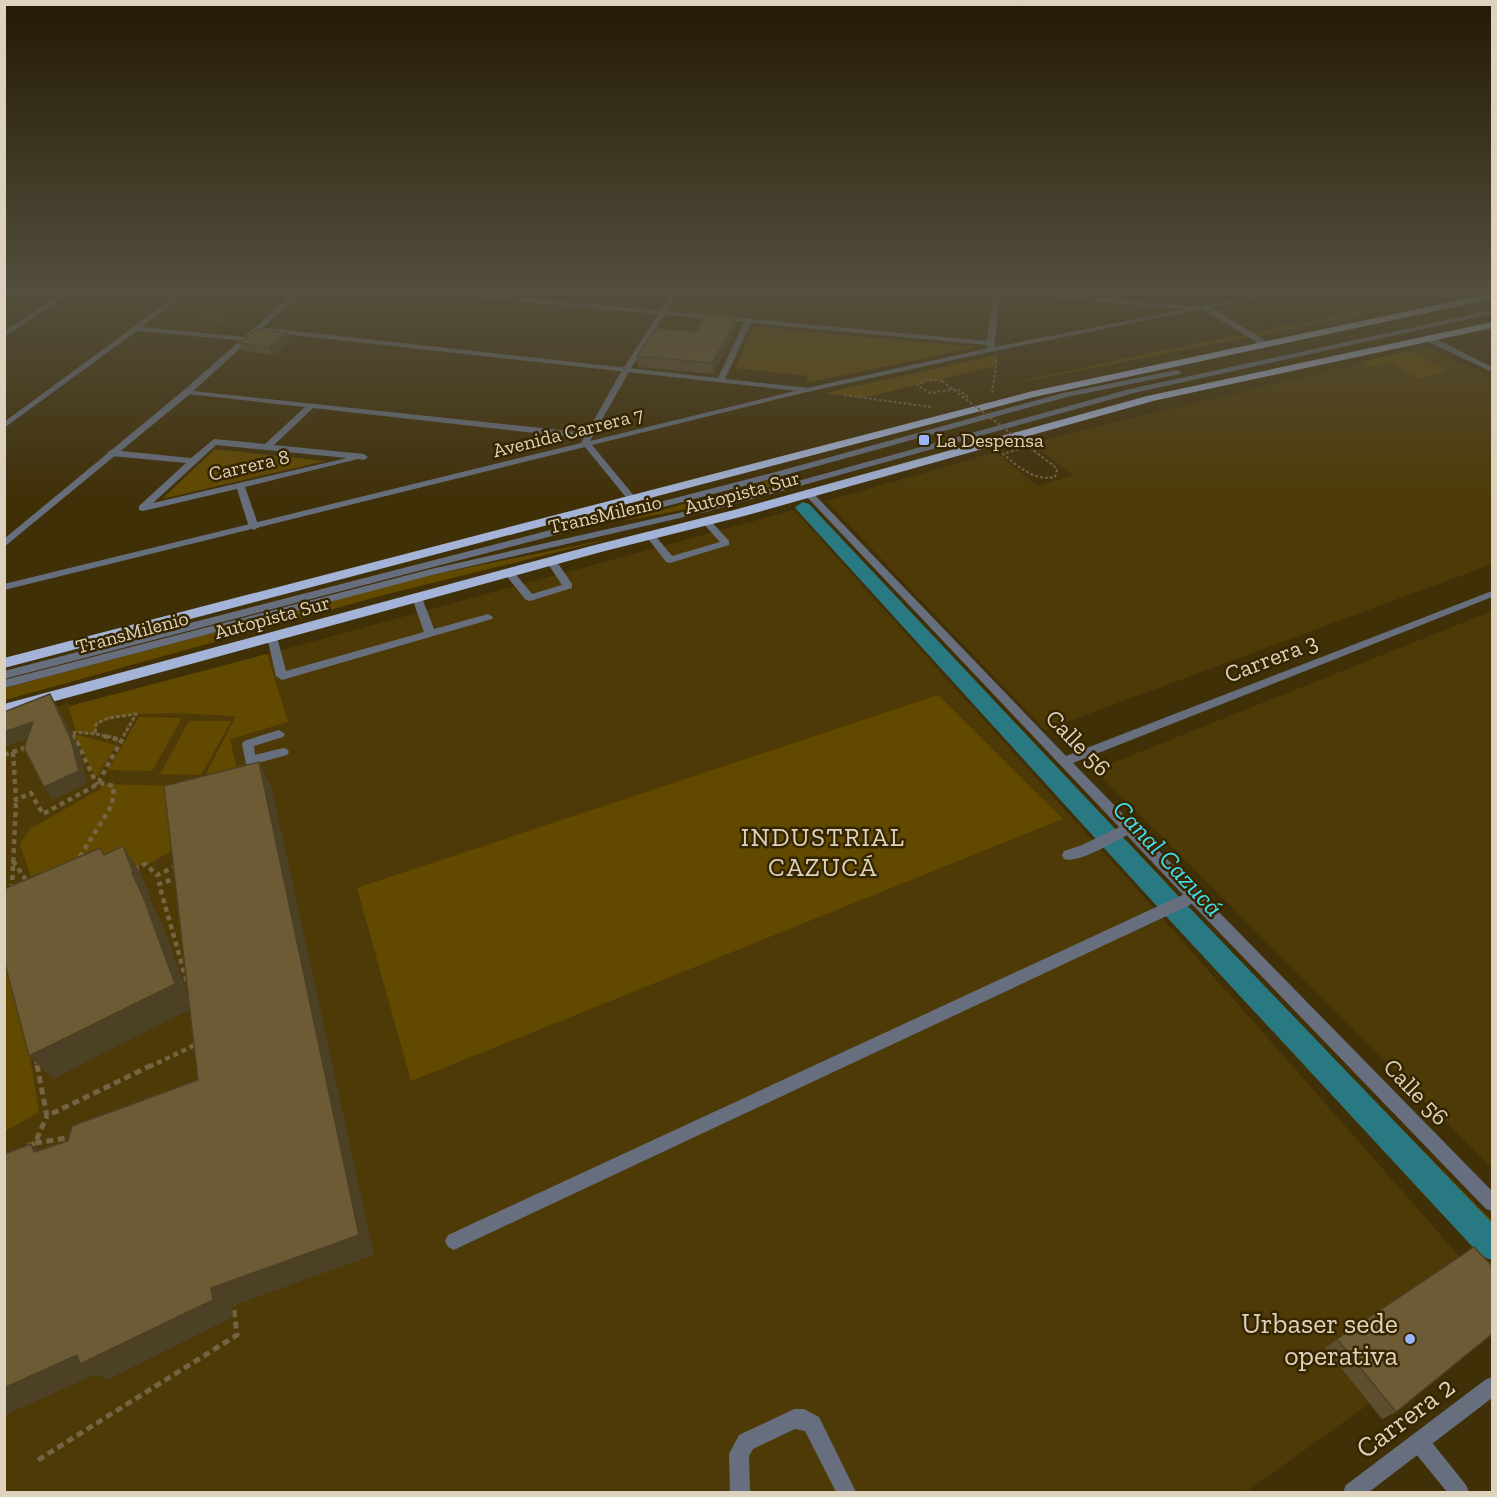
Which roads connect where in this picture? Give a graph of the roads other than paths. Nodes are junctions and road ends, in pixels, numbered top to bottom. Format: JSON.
{"nodes":[{"id":1,"x":89,"y":362,"type":"edge"},
{"id":2,"x":220,"y":362,"type":"edge"},
{"id":3,"x":554,"y":362,"type":"edge"},
{"id":4,"x":631,"y":362,"type":"edge"},
{"id":5,"x":729,"y":362,"type":"edge"},
{"id":6,"x":929,"y":362,"type":"edge"},
{"id":7,"x":1183,"y":362,"type":"edge"},
{"id":8,"x":1225,"y":362,"type":"edge"},
{"id":9,"x":1265,"y":362,"type":"edge"},
{"id":10,"x":1317,"y":362,"type":"edge"},
{"id":11,"x":1475,"y":362,"type":"edge"},
{"id":12,"x":626,"y":370,"type":"junction"},
{"id":13,"x":1492,"y":370,"type":"edge"},
{"id":14,"x":720,"y":381,"type":"junction"},
{"id":15,"x":807,"y":390,"type":"junction"},
{"id":16,"x":188,"y":392,"type":"junction"},
{"id":17,"x":312,"y":405,"type":"junction"},
{"id":18,"x":9,"y":419,"type":"edge"},
{"id":19,"x":4,"y":426,"type":"edge"},
{"id":20,"x":588,"y":441,"type":"junction"},
{"id":21,"x":267,"y":447,"type":"junction"},
{"id":22,"x":111,"y":453,"type":"junction"},
{"id":23,"x":194,"y":461,"type":"junction"},
{"id":24,"x":240,"y":485,"type":"junction"},
{"id":25,"x":809,"y":494,"type":"junction"},
{"id":26,"x":632,"y":500,"type":"junction"},
{"id":27,"x":707,"y":522,"type":"junction"},
{"id":28,"x":254,"y":527,"type":"junction"},
{"id":29,"x":651,"y":536,"type":"junction"},
{"id":30,"x":4,"y":544,"type":"edge"},
{"id":31,"x":551,"y":561,"type":"junction"},
{"id":32,"x":509,"y":573,"type":"junction"},
{"id":33,"x":4,"y":587,"type":"edge"},
{"id":34,"x":1492,"y":594,"type":"edge"},
{"id":35,"x":417,"y":598,"type":"junction"},
{"id":36,"x":488,"y":617,"type":"dead end"},
{"id":37,"x":430,"y":633,"type":"junction"},
{"id":38,"x":272,"y":637,"type":"junction"},
{"id":39,"x":4,"y":663,"type":"edge"},
{"id":40,"x":4,"y":675,"type":"edge"},
{"id":41,"x":4,"y":684,"type":"edge"},
{"id":42,"x":4,"y":710,"type":"edge"},
{"id":43,"x":279,"y":734,"type":"dead end"},
{"id":44,"x":283,"y":752,"type":"dead end"},
{"id":45,"x":1065,"y":761,"type":"junction"},
{"id":46,"x":1123,"y":830,"type":"junction"},
{"id":47,"x":1069,"y":855,"type":"dead end"},
{"id":48,"x":1188,"y":899,"type":"junction"},
{"id":49,"x":1492,"y":1203,"type":"edge"},
{"id":50,"x":454,"y":1241,"type":"dead end"},
{"id":51,"x":1489,"y":1395,"type":"edge"},
{"id":52,"x":1419,"y":1442,"type":"junction"},
{"id":53,"x":740,"y":1492,"type":"edge"},
{"id":54,"x":846,"y":1492,"type":"edge"},
{"id":55,"x":1353,"y":1492,"type":"edge"},
{"id":56,"x":1459,"y":1492,"type":"edge"}],
"edges":[{"from":1,"to":18,"type":"street"},
{"from":2,"to":16,"type":"street"},
{"from":3,"to":12,"type":"street"},
{"from":4,"to":12,"type":"street"},
{"from":5,"to":14,"type":"street"},
{"from":6,"to":15,"type":"street","name":"Avenida Carrera 7"},
{"from":7,"to":26,"type":"highway","name":"Autopista Sur"},
{"from":8,"to":40,"type":"street","name":"TransMilenio"},
{"from":9,"to":41,"type":"street","name":"TransMilenio"},
{"from":10,"to":25,"type":"highway","name":"Autopista Sur"},
{"from":11,"to":13,"type":"street"},
{"from":12,"to":14,"type":"street"},
{"from":12,"to":20,"type":"street"},
{"from":14,"to":15,"type":"street"},
{"from":15,"to":20,"type":"street","name":"Avenida Carrera 7"},
{"from":16,"to":17,"type":"street"},
{"from":16,"to":22,"type":"street"},
{"from":17,"to":20,"type":"street"},
{"from":17,"to":21,"type":"street"},
{"from":18,"to":19,"type":"street"},
{"from":20,"to":26,"type":"street"},
{"from":20,"to":28,"type":"street","name":"Avenida Carrera 7"},
{"from":21,"to":23,"type":"street"},
{"from":21,"to":24,"type":"street","name":"Carrera 8"},
{"from":22,"to":23,"type":"street"},
{"from":22,"to":30,"type":"street"},
{"from":23,"to":24,"type":"street","name":"Carrera 8"},
{"from":24,"to":28,"type":"street"},
{"from":25,"to":27,"type":"highway","name":"Autopista Sur"},
{"from":25,"to":45,"type":"street","name":"Calle 56"},
{"from":26,"to":39,"type":"highway","name":"Autopista Sur"},
{"from":27,"to":29,"type":"highway","name":"Autopista Sur"},
{"from":27,"to":29,"type":"street"},
{"from":28,"to":33,"type":"street","name":"Avenida Carrera 7"},
{"from":29,"to":31,"type":"highway","name":"Autopista Sur"},
{"from":31,"to":32,"type":"highway","name":"Autopista Sur"},
{"from":31,"to":32,"type":"street"},
{"from":32,"to":35,"type":"highway","name":"Autopista Sur"},
{"from":34,"to":45,"type":"street","name":"Carrera 3"},
{"from":35,"to":37,"type":"street"},
{"from":35,"to":38,"type":"highway","name":"Autopista Sur"},
{"from":36,"to":37,"type":"street"},
{"from":37,"to":38,"type":"street"},
{"from":38,"to":42,"type":"highway","name":"Autopista Sur"},
{"from":43,"to":44,"type":"street"},
{"from":45,"to":46,"type":"street","name":"Calle 56"},
{"from":46,"to":47,"type":"street"},
{"from":46,"to":48,"type":"street","name":"Calle 56"},
{"from":48,"to":49,"type":"street","name":"Calle 56"},
{"from":48,"to":50,"type":"street"},
{"from":51,"to":52,"type":"street","name":"Carrera 2"},
{"from":52,"to":55,"type":"street","name":"Carrera 2"},
{"from":52,"to":56,"type":"street"},
{"from":53,"to":54,"type":"street"}]}
